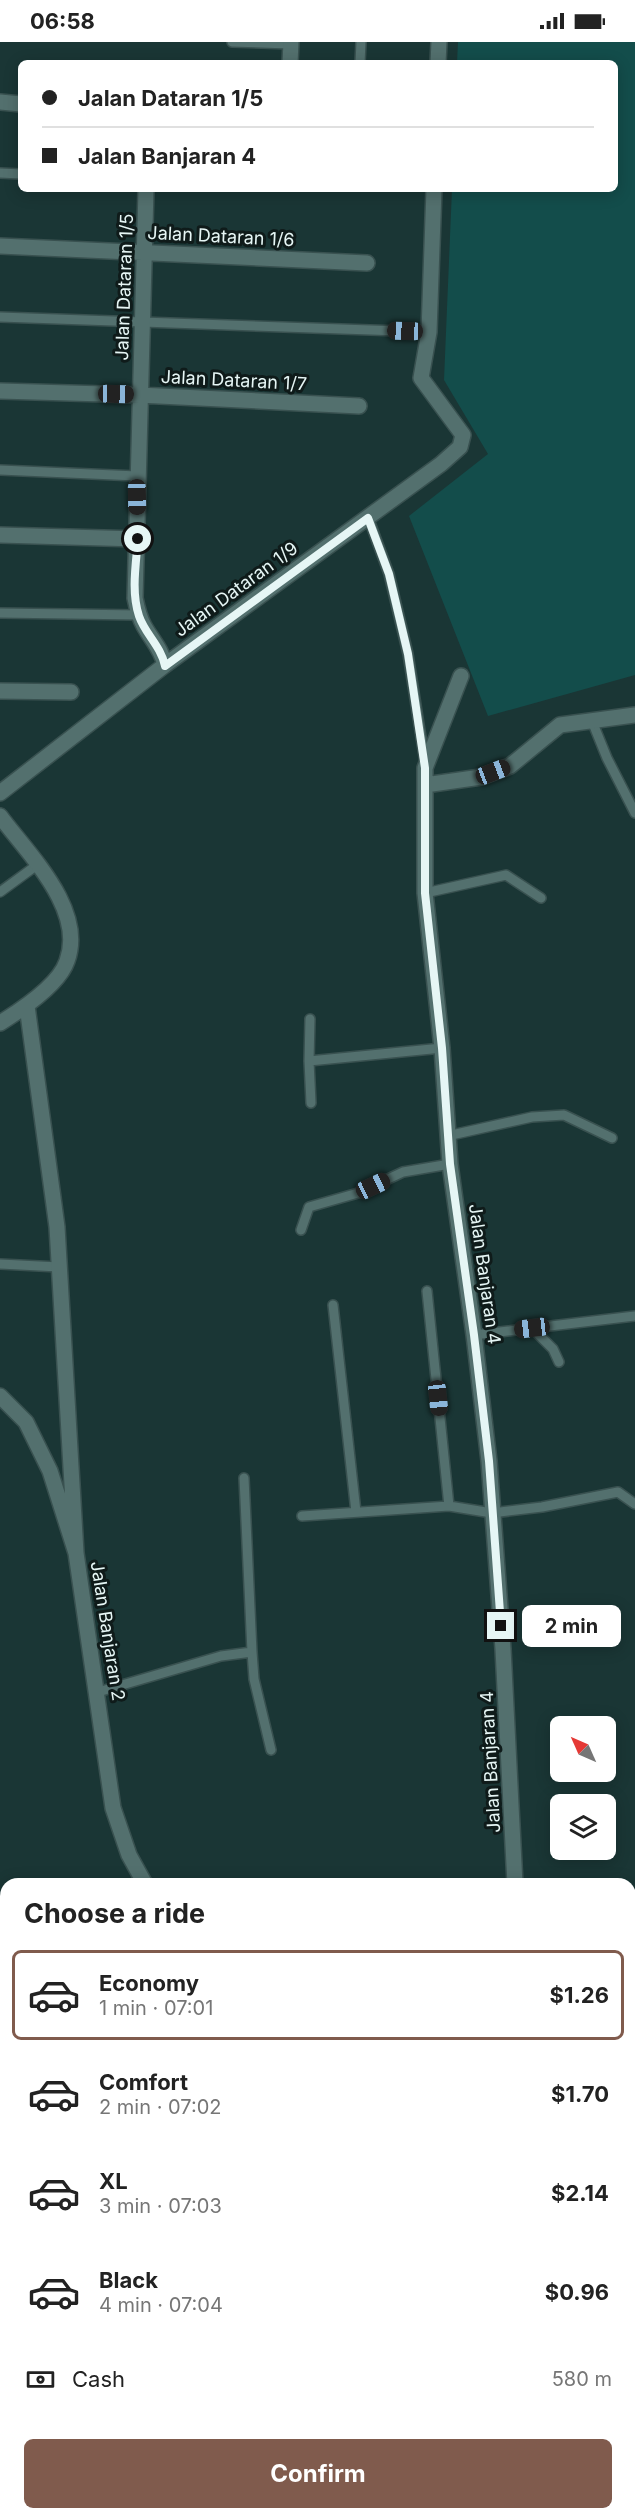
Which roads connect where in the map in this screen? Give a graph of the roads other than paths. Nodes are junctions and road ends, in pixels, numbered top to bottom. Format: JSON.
{"nodes":[{"id":1,"x":232,"y":42,"type":"edge"},
{"id":2,"x":361,"y":42,"type":"edge"},
{"id":3,"x":439,"y":42,"type":"edge"},
{"id":4,"x":290,"y":43,"type":"edge"},
{"id":5,"x":290,"y":60,"type":"edge"},
{"id":6,"x":360,"y":60,"type":"edge"},
{"id":7,"x":438,"y":60,"type":"edge"},
{"id":8,"x":0,"y":102,"type":"edge"},
{"id":9,"x":18,"y":104,"type":"edge"},
{"id":10,"x":0,"y":173,"type":"edge"},
{"id":11,"x":18,"y":174,"type":"edge"},
{"id":12,"x":146,"y":192,"type":"edge"},
{"id":13,"x":434,"y":192,"type":"edge"},
{"id":14,"x":0,"y":246,"type":"edge"},
{"id":15,"x":144,"y":252,"type":"junction"},
{"id":16,"x":367,"y":263,"type":"dead end"},
{"id":17,"x":0,"y":317,"type":"edge"},
{"id":18,"x":143,"y":322,"type":"junction"},
{"id":19,"x":429,"y":332,"type":"junction"},
{"id":20,"x":0,"y":391,"type":"edge"},
{"id":21,"x":140,"y":395,"type":"junction"},
{"id":22,"x":359,"y":406,"type":"dead end"},
{"id":23,"x":0,"y":470,"type":"edge"},
{"id":24,"x":136,"y":476,"type":"junction"},
{"id":25,"x":368,"y":518,"type":"junction"},
{"id":26,"x":0,"y":535,"type":"edge"},
{"id":27,"x":138,"y":539,"type":"junction"},
{"id":28,"x":0,"y":613,"type":"edge"},
{"id":29,"x":139,"y":615,"type":"junction"},
{"id":30,"x":165,"y":666,"type":"junction"},
{"id":31,"x":461,"y":676,"type":"dead end"},
{"id":32,"x":0,"y":691,"type":"edge"},
{"id":33,"x":71,"y":692,"type":"dead end"},
{"id":34,"x":635,"y":715,"type":"edge"},
{"id":35,"x":592,"y":721,"type":"junction"},
{"id":36,"x":425,"y":768,"type":"junction"},
{"id":37,"x":425,"y":785,"type":"junction"},
{"id":38,"x":0,"y":793,"type":"edge"},
{"id":39,"x":635,"y":813,"type":"edge"},
{"id":40,"x":0,"y":816,"type":"edge"},
{"id":41,"x":37,"y":865,"type":"junction"},
{"id":42,"x":0,"y":892,"type":"edge"},
{"id":43,"x":425,"y":893,"type":"junction"},
{"id":44,"x":541,"y":898,"type":"dead end"},
{"id":45,"x":27,"y":1006,"type":"junction"},
{"id":46,"x":310,"y":1019,"type":"dead end"},
{"id":47,"x":0,"y":1023,"type":"edge"},
{"id":48,"x":442,"y":1048,"type":"junction"},
{"id":49,"x":309,"y":1061,"type":"junction"},
{"id":50,"x":311,"y":1103,"type":"dead end"},
{"id":51,"x":447,"y":1136,"type":"junction"},
{"id":52,"x":612,"y":1138,"type":"dead end"},
{"id":53,"x":450,"y":1164,"type":"junction"},
{"id":54,"x":302,"y":1230,"type":"dead end"},
{"id":55,"x":0,"y":1264,"type":"edge"},
{"id":56,"x":59,"y":1267,"type":"junction"},
{"id":57,"x":427,"y":1291,"type":"dead end"},
{"id":58,"x":333,"y":1305,"type":"dead end"},
{"id":59,"x":635,"y":1316,"type":"edge"},
{"id":60,"x":532,"y":1328,"type":"junction"},
{"id":61,"x":474,"y":1335,"type":"junction"},
{"id":62,"x":559,"y":1362,"type":"dead end"},
{"id":63,"x":0,"y":1396,"type":"edge"},
{"id":64,"x":244,"y":1478,"type":"dead end"},
{"id":65,"x":635,"y":1504,"type":"edge"},
{"id":66,"x":449,"y":1506,"type":"junction"},
{"id":67,"x":356,"y":1512,"type":"junction"},
{"id":68,"x":492,"y":1513,"type":"junction"},
{"id":69,"x":302,"y":1516,"type":"dead end"},
{"id":70,"x":76,"y":1552,"type":"junction"},
{"id":71,"x":252,"y":1653,"type":"junction"},
{"id":72,"x":98,"y":1692,"type":"junction"},
{"id":73,"x":271,"y":1750,"type":"dead end"},
{"id":74,"x":142,"y":1878,"type":"edge"},
{"id":75,"x":516,"y":1878,"type":"edge"}],
"edges":[{"from":1,"to":4,"type":"lane"},
{"from":2,"to":6,"type":"lane"},
{"from":3,"to":7,"type":"street"},
{"from":4,"to":5,"type":"street"},
{"from":8,"to":9,"type":"street"},
{"from":10,"to":11,"type":"lane"},
{"from":12,"to":15,"type":"street","name":"Jalan Dataran 1/5"},
{"from":13,"to":19,"type":"street"},
{"from":14,"to":15,"type":"street","name":"Jalan Dataran 1/6"},
{"from":15,"to":16,"type":"street","name":"Jalan Dataran 1/6"},
{"from":15,"to":18,"type":"street","name":"Jalan Dataran 1/5"},
{"from":17,"to":18,"type":"lane"},
{"from":18,"to":19,"type":"lane"},
{"from":18,"to":21,"type":"street","name":"Jalan Dataran 1/5"},
{"from":19,"to":25,"type":"street","name":"Jalan Dataran 1/9"},
{"from":20,"to":21,"type":"street","name":"Jalan Dataran 1/7"},
{"from":21,"to":22,"type":"street","name":"Jalan Dataran 1/7"},
{"from":21,"to":24,"type":"street","name":"Jalan Dataran 1/5"},
{"from":23,"to":24,"type":"lane"},
{"from":24,"to":27,"type":"street","name":"Jalan Dataran 1/5"},
{"from":25,"to":30,"type":"street","name":"Jalan Dataran 1/9"},
{"from":25,"to":36,"type":"lane"},
{"from":26,"to":27,"type":"street"},
{"from":27,"to":29,"type":"street","name":"Jalan Dataran 1/5"},
{"from":28,"to":29,"type":"lane"},
{"from":29,"to":30,"type":"street","name":"Jalan Dataran 1/5"},
{"from":30,"to":38,"type":"street","name":"Jalan Dataran 1/9"},
{"from":31,"to":36,"type":"street","name":"Jalan Banjaran 4"},
{"from":32,"to":33,"type":"street"},
{"from":34,"to":35,"type":"street"},
{"from":35,"to":37,"type":"street"},
{"from":35,"to":39,"type":"lane"},
{"from":36,"to":37,"type":"street","name":"Jalan Banjaran 4"},
{"from":37,"to":43,"type":"street","name":"Jalan Banjaran 4"},
{"from":40,"to":41,"type":"street"},
{"from":41,"to":42,"type":"lane"},
{"from":41,"to":45,"type":"street"},
{"from":43,"to":44,"type":"lane"},
{"from":43,"to":48,"type":"street","name":"Jalan Banjaran 4"},
{"from":45,"to":47,"type":"street"},
{"from":45,"to":56,"type":"street"},
{"from":46,"to":49,"type":"lane"},
{"from":48,"to":49,"type":"lane"},
{"from":48,"to":51,"type":"street","name":"Jalan Banjaran 4"},
{"from":49,"to":50,"type":"lane"},
{"from":51,"to":52,"type":"lane"},
{"from":51,"to":53,"type":"street","name":"Jalan Banjaran 4"},
{"from":53,"to":54,"type":"lane"},
{"from":53,"to":61,"type":"street","name":"Jalan Banjaran 4"},
{"from":55,"to":56,"type":"lane"},
{"from":56,"to":70,"type":"street"},
{"from":57,"to":66,"type":"lane"},
{"from":58,"to":67,"type":"lane"},
{"from":59,"to":60,"type":"lane"},
{"from":60,"to":61,"type":"lane"},
{"from":60,"to":62,"type":"lane"},
{"from":61,"to":68,"type":"street","name":"Jalan Banjaran 4"},
{"from":63,"to":70,"type":"street","name":"Jalan Banjaran 2"},
{"from":64,"to":71,"type":"lane"},
{"from":65,"to":68,"type":"lane"},
{"from":66,"to":67,"type":"lane"},
{"from":66,"to":68,"type":"lane"},
{"from":67,"to":69,"type":"lane"},
{"from":68,"to":75,"type":"street","name":"Jalan Banjaran 4"},
{"from":70,"to":72,"type":"street","name":"Jalan Banjaran 2"},
{"from":71,"to":72,"type":"lane"},
{"from":71,"to":73,"type":"lane"},
{"from":72,"to":74,"type":"street","name":"Jalan Banjaran 2"}]}
